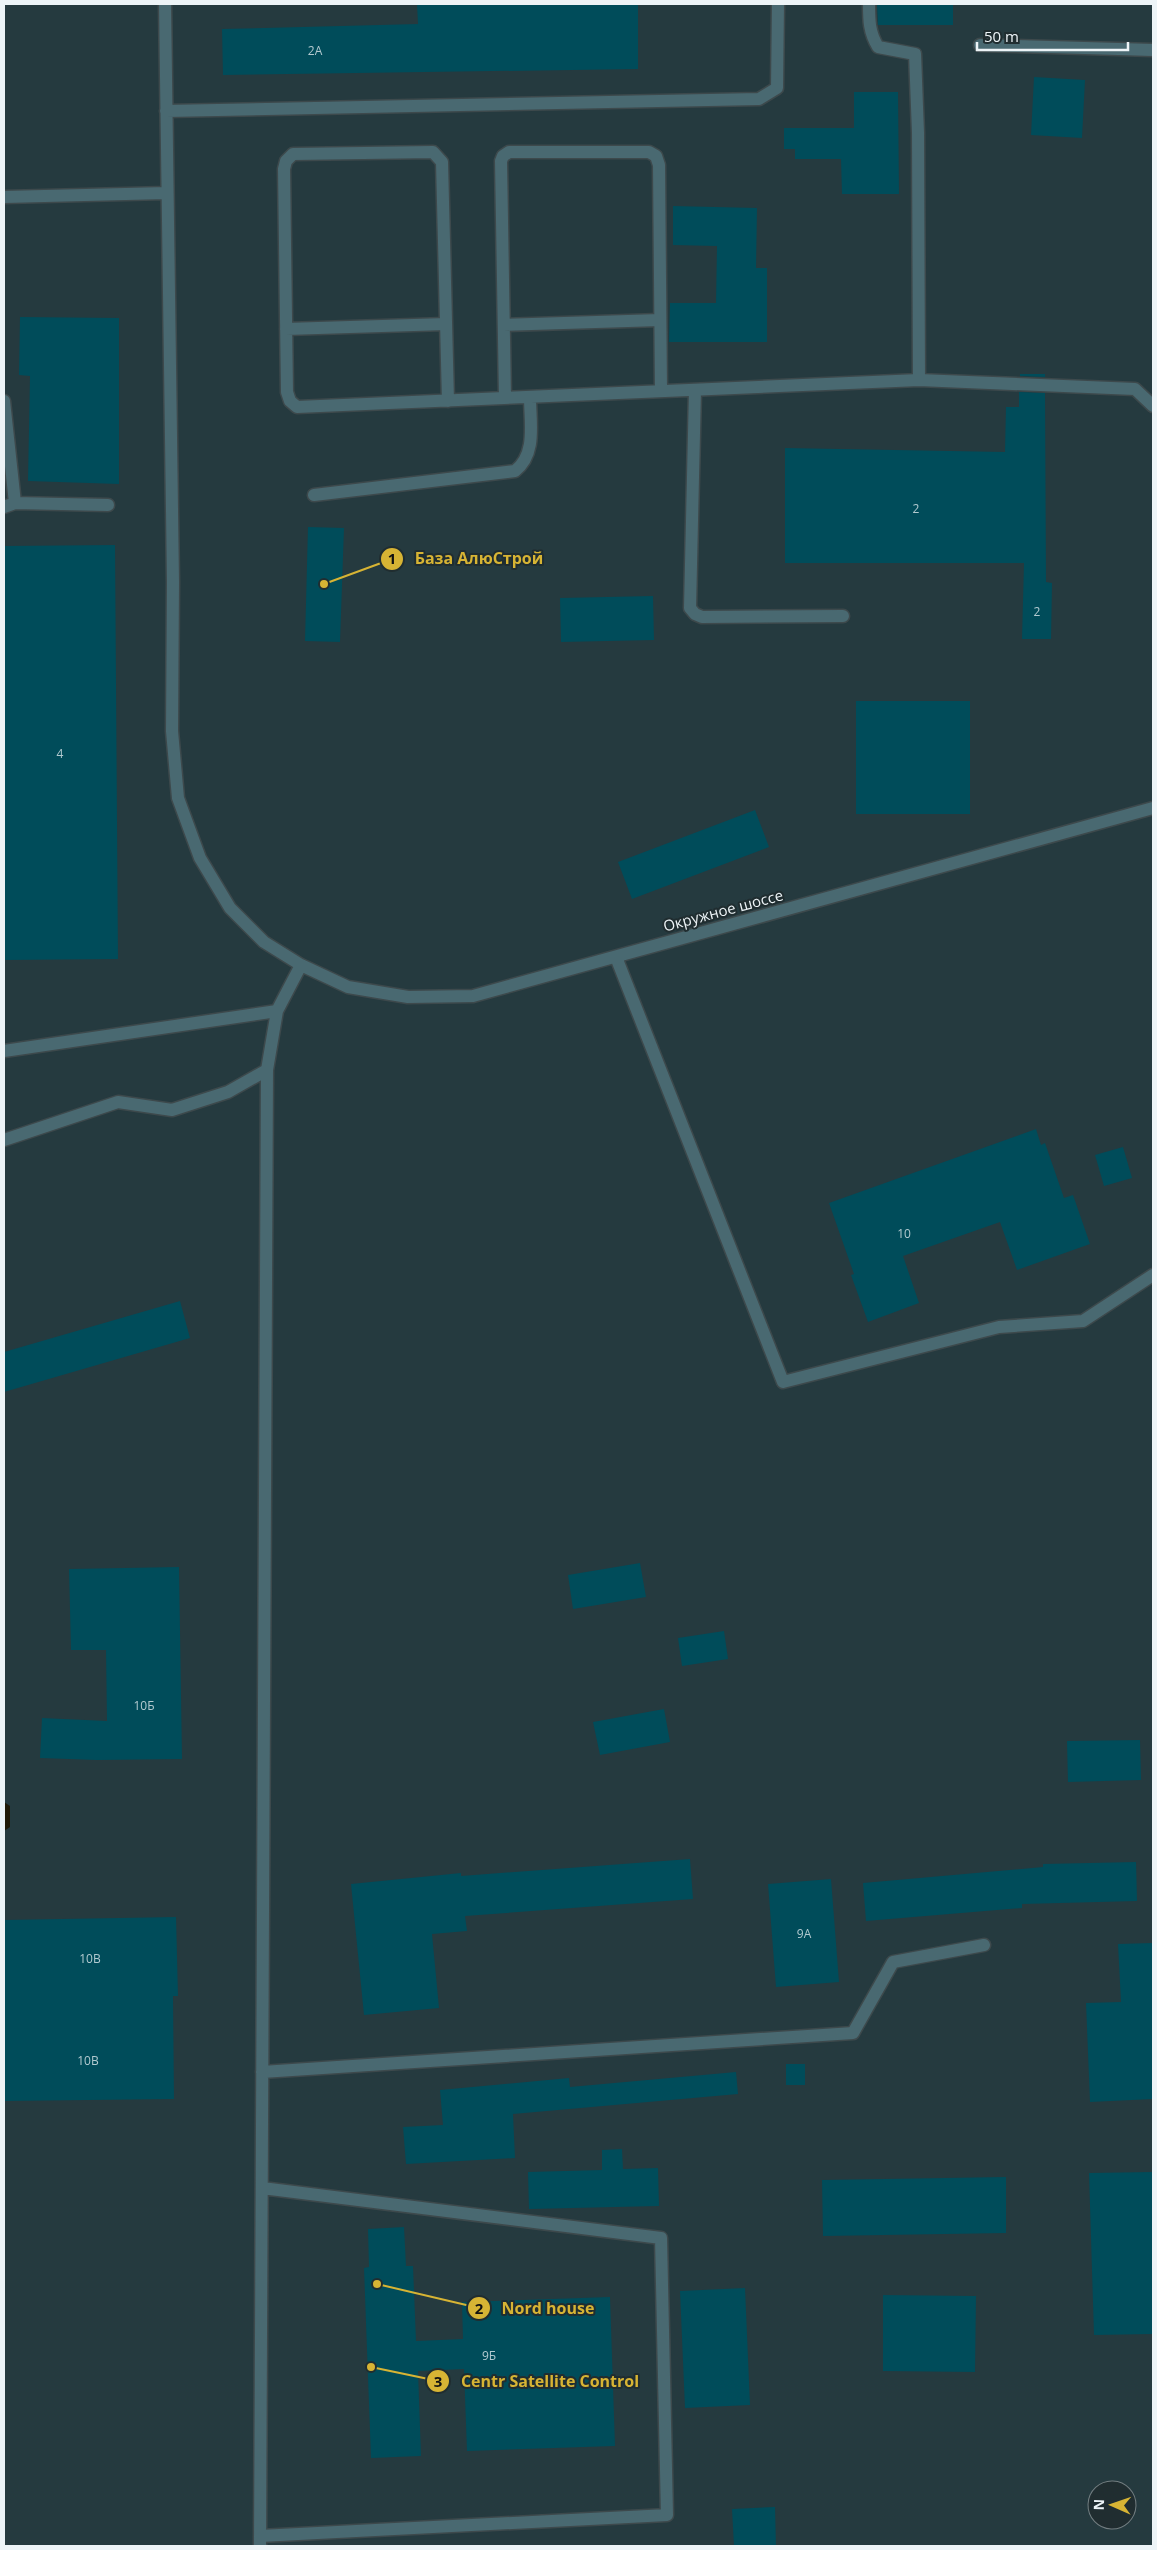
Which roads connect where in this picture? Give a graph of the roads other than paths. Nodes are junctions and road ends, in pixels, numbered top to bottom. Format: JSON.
{"nodes":[{"id":1,"x":164,"y":4,"type":"edge"},
{"id":2,"x":778,"y":4,"type":"edge"},
{"id":3,"x":868,"y":4,"type":"edge"},
{"id":4,"x":980,"y":45,"type":"dead end"},
{"id":5,"x":1153,"y":50,"type":"edge"},
{"id":6,"x":166,"y":111,"type":"junction"},
{"id":7,"x":166,"y":193,"type":"junction"},
{"id":8,"x":4,"y":197,"type":"edge"},
{"id":9,"x":660,"y":320,"type":"junction"},
{"id":10,"x":446,"y":324,"type":"junction"},
{"id":11,"x":504,"y":326,"type":"junction"},
{"id":12,"x":286,"y":330,"type":"junction"},
{"id":13,"x":918,"y":380,"type":"junction"},
{"id":14,"x":695,"y":390,"type":"junction"},
{"id":15,"x":661,"y":392,"type":"junction"},
{"id":16,"x":530,"y":397,"type":"junction"},
{"id":17,"x":505,"y":398,"type":"junction"},
{"id":18,"x":4,"y":400,"type":"edge"},
{"id":19,"x":448,"y":401,"type":"junction"},
{"id":20,"x":1153,"y":406,"type":"edge"},
{"id":21,"x":314,"y":494,"type":"dead end"},
{"id":22,"x":9,"y":505,"type":"edge"},
{"id":23,"x":108,"y":505,"type":"dead end"},
{"id":24,"x":843,"y":616,"type":"dead end"},
{"id":25,"x":1153,"y":808,"type":"edge"},
{"id":26,"x":616,"y":957,"type":"junction"},
{"id":27,"x":301,"y":965,"type":"junction"},
{"id":28,"x":277,"y":1011,"type":"junction"},
{"id":29,"x":4,"y":1051,"type":"edge"},
{"id":30,"x":267,"y":1070,"type":"junction"},
{"id":31,"x":4,"y":1140,"type":"edge"},
{"id":32,"x":1153,"y":1275,"type":"edge"},
{"id":33,"x":984,"y":1946,"type":"dead end"},
{"id":34,"x":262,"y":2072,"type":"junction"},
{"id":35,"x":262,"y":2188,"type":"junction"},
{"id":36,"x":260,"y":2541,"type":"edge"}],
"edges":[{"from":1,"to":6,"type":"street","name":"Окружное шоссе"},
{"from":2,"to":6,"type":"street"},
{"from":3,"to":13,"type":"street"},
{"from":4,"to":5,"type":"street"},
{"from":6,"to":7,"type":"street","name":"Окружное шоссе"},
{"from":7,"to":8,"type":"street"},
{"from":7,"to":27,"type":"street","name":"Окружное шоссе"},
{"from":9,"to":11,"type":"street"},
{"from":9,"to":11,"type":"street"},
{"from":9,"to":15,"type":"street"},
{"from":10,"to":12,"type":"street"},
{"from":10,"to":12,"type":"street"},
{"from":10,"to":19,"type":"street"},
{"from":11,"to":17,"type":"street"},
{"from":12,"to":19,"type":"street"},
{"from":13,"to":14,"type":"street"},
{"from":13,"to":20,"type":"street"},
{"from":14,"to":15,"type":"street"},
{"from":14,"to":24,"type":"street"},
{"from":15,"to":16,"type":"street"},
{"from":16,"to":17,"type":"street"},
{"from":16,"to":21,"type":"street"},
{"from":17,"to":19,"type":"street"},
{"from":18,"to":22,"type":"street"},
{"from":22,"to":23,"type":"street"},
{"from":25,"to":26,"type":"street","name":"Окружное шоссе"},
{"from":26,"to":27,"type":"street","name":"Окружное шоссе"},
{"from":26,"to":32,"type":"street"},
{"from":27,"to":28,"type":"street"},
{"from":28,"to":29,"type":"street"},
{"from":28,"to":30,"type":"street"},
{"from":30,"to":31,"type":"street"},
{"from":30,"to":34,"type":"street"},
{"from":33,"to":34,"type":"street"},
{"from":34,"to":35,"type":"street"},
{"from":35,"to":36,"type":"street"},
{"from":35,"to":36,"type":"street"}]}
